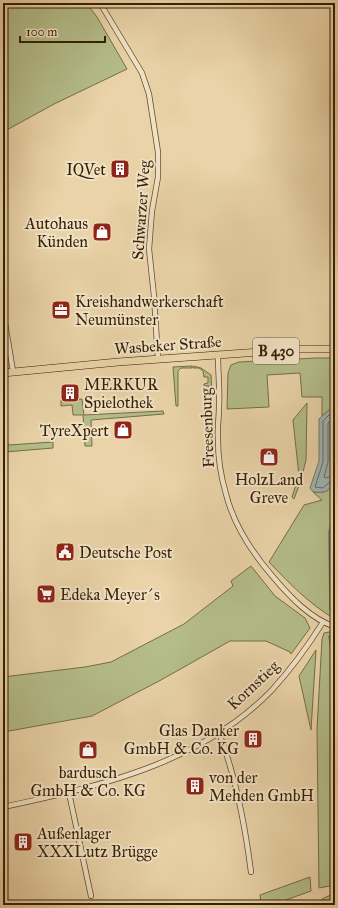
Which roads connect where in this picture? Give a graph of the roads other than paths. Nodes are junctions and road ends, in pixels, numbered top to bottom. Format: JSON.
{"nodes":[{"id":1,"x":100,"y":3,"type":"edge"},
{"id":2,"x":3,"y":311,"type":"edge"},
{"id":3,"x":335,"y":349,"type":"edge"},
{"id":4,"x":218,"y":355,"type":"junction"},
{"id":5,"x":158,"y":359,"type":"junction"},
{"id":6,"x":14,"y":371,"type":"junction"},
{"id":7,"x":3,"y":373,"type":"edge"},
{"id":8,"x":323,"y":622,"type":"junction"},
{"id":9,"x":334,"y":627,"type":"edge"},
{"id":10,"x":219,"y":733,"type":"junction"},
{"id":11,"x":69,"y":793,"type":"junction"},
{"id":12,"x":3,"y":807,"type":"edge"},
{"id":13,"x":251,"y":872,"type":"dead end"},
{"id":14,"x":91,"y":896,"type":"dead end"}],
"edges":[{"from":1,"to":5,"type":"street","name":"Schwarzer Weg"},
{"from":2,"to":6,"type":"street"},
{"from":3,"to":4,"type":"main road","name":"Wasbeker Straße","number":"B 430"},
{"from":4,"to":5,"type":"main road","name":"Wasbeker Straße","number":"B 430"},
{"from":4,"to":8,"type":"street","name":"Freesenburg"},
{"from":5,"to":6,"type":"main road","name":"Wasbeker Straße","number":"B 430"},
{"from":6,"to":7,"type":"main road","name":"Wasbeker Straße","number":"B 430"},
{"from":8,"to":9,"type":"street","name":"Freesenburg"},
{"from":8,"to":10,"type":"street","name":"Kornstieg"},
{"from":10,"to":11,"type":"street","name":"Kornstieg"},
{"from":10,"to":13,"type":"street"},
{"from":11,"to":12,"type":"street","name":"Kornstieg"},
{"from":11,"to":14,"type":"street"}]}
